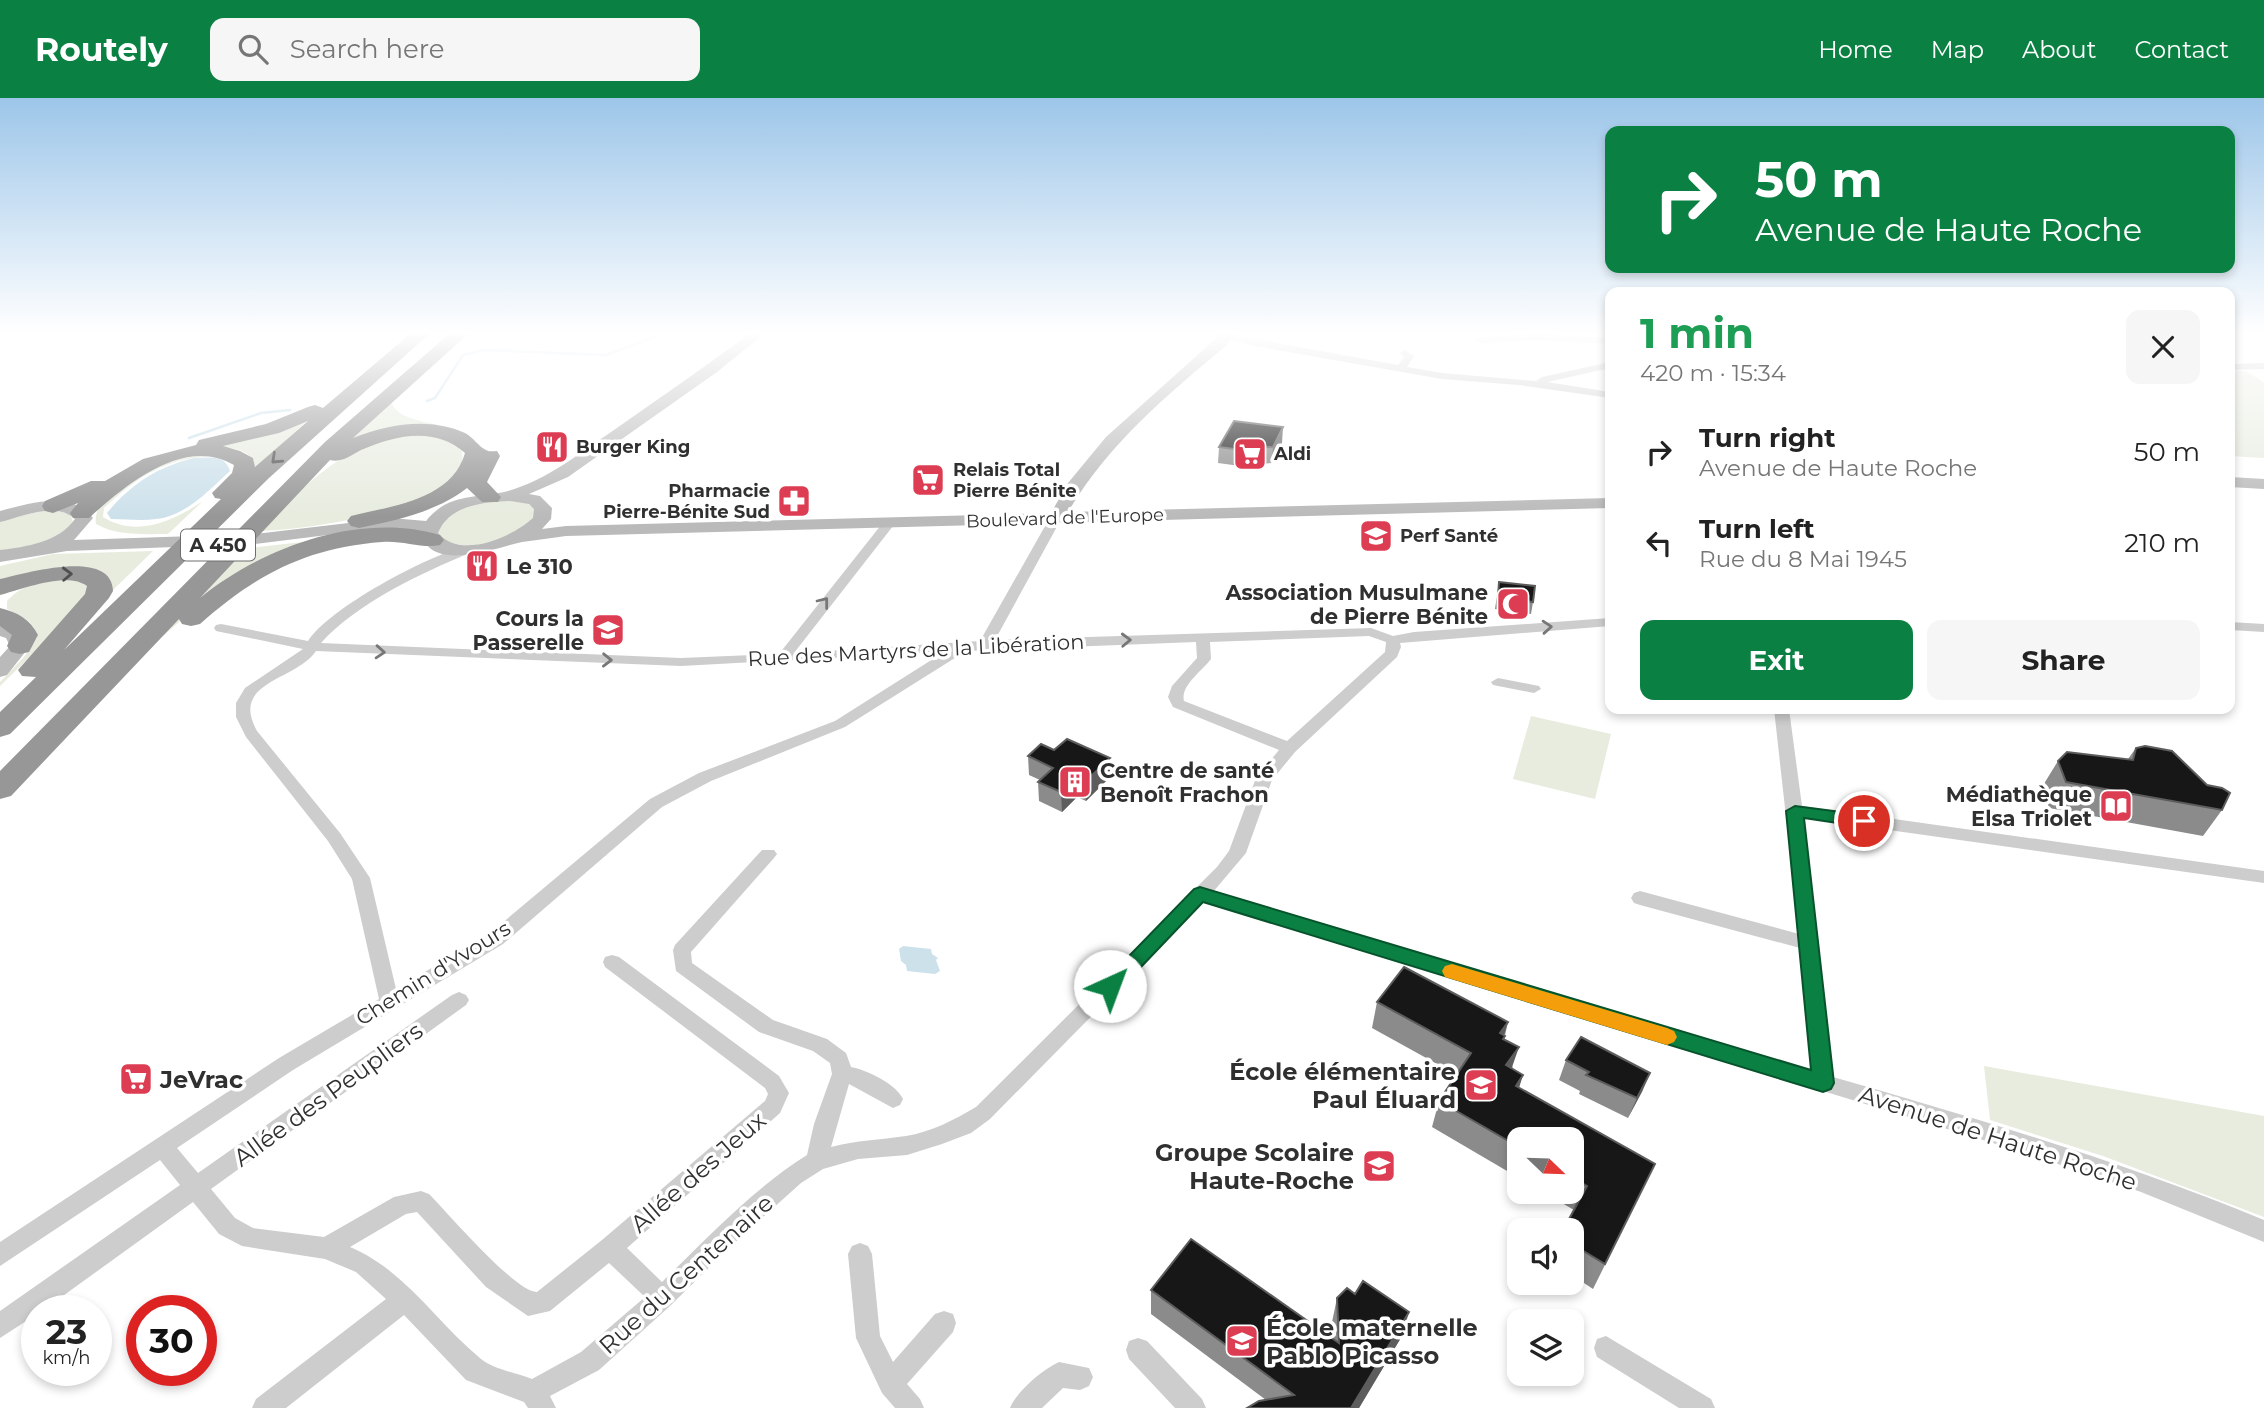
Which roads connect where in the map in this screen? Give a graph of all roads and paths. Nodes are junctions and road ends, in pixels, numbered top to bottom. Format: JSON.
{"nodes":[{"id":1,"x":335,"y":395,"type":"edge"},
{"id":2,"x":350,"y":395,"type":"edge"},
{"id":3,"x":373,"y":395,"type":"edge"},
{"id":4,"x":388,"y":395,"type":"edge"},
{"id":5,"x":399,"y":395,"type":"edge"},
{"id":6,"x":674,"y":395,"type":"edge"},
{"id":7,"x":1157,"y":395,"type":"edge"},
{"id":8,"x":562,"y":473,"type":"junction"},
{"id":9,"x":307,"y":474,"type":"junction"},
{"id":10,"x":500,"y":496,"type":"junction"},
{"id":11,"x":1605,"y":496,"type":"edge"},
{"id":12,"x":1605,"y":503,"type":"edge"},
{"id":13,"x":53,"y":506,"type":"junction"},
{"id":14,"x":456,"y":507,"type":"junction"},
{"id":15,"x":541,"y":511,"type":"junction"},
{"id":16,"x":5,"y":514,"type":"edge"},
{"id":17,"x":1057,"y":514,"type":"junction"},
{"id":18,"x":81,"y":519,"type":"junction"},
{"id":19,"x":889,"y":523,"type":"junction"},
{"id":20,"x":314,"y":533,"type":"junction"},
{"id":21,"x":432,"y":537,"type":"junction"},
{"id":22,"x":521,"y":537,"type":"junction"},
{"id":23,"x":253,"y":539,"type":"junction"},
{"id":24,"x":134,"y":542,"type":"junction"},
{"id":25,"x":40,"y":548,"type":"junction"},
{"id":26,"x":466,"y":550,"type":"junction"},
{"id":27,"x":9,"y":555,"type":"edge"},
{"id":28,"x":0,"y":562,"type":"edge"},
{"id":29,"x":399,"y":582,"type":"junction"},
{"id":30,"x":12,"y":584,"type":"edge"},
{"id":31,"x":0,"y":597,"type":"edge"},
{"id":32,"x":0,"y":616,"type":"edge"},
{"id":33,"x":1605,"y":622,"type":"edge"},
{"id":34,"x":2235,"y":626,"type":"edge"},
{"id":35,"x":221,"y":628,"type":"dead end"},
{"id":36,"x":2264,"y":628,"type":"edge"},
{"id":37,"x":10,"y":638,"type":"edge"},
{"id":38,"x":1203,"y":638,"type":"junction"},
{"id":39,"x":1392,"y":640,"type":"junction"},
{"id":40,"x":985,"y":645,"type":"junction"},
{"id":41,"x":964,"y":646,"type":"junction"},
{"id":42,"x":312,"y":647,"type":"junction"},
{"id":43,"x":916,"y":651,"type":"junction"},
{"id":44,"x":784,"y":657,"type":"junction"},
{"id":45,"x":0,"y":671,"type":"edge"},
{"id":46,"x":1498,"y":682,"type":"dead end"},
{"id":47,"x":904,"y":683,"type":"junction"},
{"id":48,"x":1534,"y":690,"type":"dead end"},
{"id":49,"x":0,"y":705,"type":"edge"},
{"id":50,"x":1782,"y":714,"type":"edge"},
{"id":51,"x":0,"y":728,"type":"edge"},
{"id":52,"x":1289,"y":748,"type":"junction"},
{"id":53,"x":0,"y":766,"type":"edge"},
{"id":54,"x":0,"y":789,"type":"edge"},
{"id":55,"x":0,"y":799,"type":"edge"},
{"id":56,"x":1795,"y":811,"type":"junction"},
{"id":57,"x":768,"y":854,"type":"dead end"},
{"id":58,"x":2264,"y":877,"type":"edge"},
{"id":59,"x":1200,"y":894,"type":"junction"},
{"id":60,"x":1640,"y":898,"type":"dead end"},
{"id":61,"x":1810,"y":944,"type":"junction"},
{"id":62,"x":612,"y":962,"type":"dead end"},
{"id":63,"x":459,"y":1000,"type":"dead end"},
{"id":64,"x":389,"y":1002,"type":"junction"},
{"id":65,"x":842,"y":1074,"type":"junction"},
{"id":66,"x":1823,"y":1083,"type":"junction"},
{"id":67,"x":893,"y":1099,"type":"dead end"},
{"id":68,"x":162,"y":1146,"type":"junction"},
{"id":69,"x":817,"y":1160,"type":"junction"},
{"id":70,"x":197,"y":1188,"type":"junction"},
{"id":71,"x":2264,"y":1231,"type":"edge"},
{"id":72,"x":326,"y":1248,"type":"junction"},
{"id":73,"x":610,"y":1248,"type":"junction"},
{"id":74,"x":860,"y":1254,"type":"dead end"},
{"id":75,"x":0,"y":1255,"type":"edge"},
{"id":76,"x":662,"y":1298,"type":"junction"},
{"id":77,"x":405,"y":1299,"type":"junction"},
{"id":78,"x":944,"y":1323,"type":"dead end"},
{"id":79,"x":0,"y":1325,"type":"edge"},
{"id":80,"x":1606,"y":1348,"type":"dead end"},
{"id":81,"x":1138,"y":1350,"type":"dead end"},
{"id":82,"x":1080,"y":1377,"type":"dead end"},
{"id":83,"x":891,"y":1384,"type":"junction"},
{"id":84,"x":538,"y":1400,"type":"edge"},
{"id":85,"x":265,"y":1408,"type":"edge"},
{"id":86,"x":911,"y":1408,"type":"edge"},
{"id":87,"x":1023,"y":1408,"type":"edge"},
{"id":88,"x":1193,"y":1408,"type":"edge"},
{"id":89,"x":1702,"y":1408,"type":"edge"}],
"edges":[{"from":1,"to":13,"type":"highway"},
{"from":2,"to":51,"type":"highway","number":"A 450","one_way":true},
{"from":3,"to":53,"type":"highway","number":"A 450"},
{"from":4,"to":9,"type":"highway"},
{"from":5,"to":10,"type":"highway"},
{"from":6,"to":8,"type":"street"},
{"from":7,"to":17,"type":"main road"},
{"from":8,"to":10,"type":"main road"},
{"from":8,"to":15,"type":"main road"},
{"from":9,"to":23,"type":"highway"},
{"from":9,"to":54,"type":"highway"},
{"from":10,"to":14,"type":"main road"},
{"from":10,"to":15,"type":"main road","name":"Boulevard de l'Europe"},
{"from":11,"to":17,"type":"main road","name":"Boulevard de l'Europe"},
{"from":12,"to":17,"type":"main road","name":"Boulevard de l'Europe"},
{"from":13,"to":16,"type":"main road"},
{"from":13,"to":18,"type":"main road"},
{"from":14,"to":20,"type":"main road"},
{"from":14,"to":21,"type":"main road"},
{"from":15,"to":17,"type":"main road","name":"Boulevard de l'Europe"},
{"from":15,"to":22,"type":"main road"},
{"from":17,"to":19,"type":"main road","name":"Boulevard de l'Europe"},
{"from":17,"to":40,"type":"street"},
{"from":18,"to":24,"type":"main road"},
{"from":18,"to":25,"type":"main road"},
{"from":18,"to":49,"type":"highway"},
{"from":19,"to":22,"type":"main road","name":"Boulevard de l'Europe"},
{"from":44,"to":19,"type":"street","one_way":true},
{"from":20,"to":21,"type":"main road"},
{"from":20,"to":23,"type":"street"},
{"from":21,"to":26,"type":"main road"},
{"from":21,"to":29,"type":"street"},
{"from":21,"to":55,"type":"highway"},
{"from":22,"to":26,"type":"main road","name":"Boulevard de l'Europe"},
{"from":23,"to":24,"type":"main road"},
{"from":24,"to":25,"type":"main road"},
{"from":25,"to":27,"type":"main road"},
{"from":26,"to":29,"type":"street"},
{"from":27,"to":28,"type":"main road"},
{"from":29,"to":42,"type":"street"},
{"from":30,"to":31,"type":"highway"},
{"from":30,"to":49,"type":"highway","one_way":true},
{"from":32,"to":37,"type":"highway"},
{"from":39,"to":33,"type":"street","name":"Rue des Martyrs de la Libération","one_way":true},
{"from":34,"to":36,"type":"street"},
{"from":35,"to":42,"type":"street","name":"Rue des Martyrs de la Libération"},
{"from":37,"to":45,"type":"main road"},
{"from":38,"to":39,"type":"street","name":"Rue des Martyrs de la Libération"},
{"from":40,"to":38,"type":"street","name":"Rue des Martyrs de la Libération","one_way":true},
{"from":38,"to":52,"type":"street"},
{"from":39,"to":52,"type":"street"},
{"from":40,"to":41,"type":"street","name":"Rue des Martyrs de la Libération"},
{"from":41,"to":43,"type":"street","name":"Rue des Martyrs de la Libération"},
{"from":41,"to":47,"type":"street","name":"Chemin d'Yvours"},
{"from":42,"to":44,"type":"street","name":"Rue des Martyrs de la Libération","one_way":true},
{"from":42,"to":64,"type":"street"},
{"from":43,"to":44,"type":"street","name":"Rue des Martyrs de la Libération"},
{"from":43,"to":47,"type":"street"},
{"from":46,"to":48,"type":"street"},
{"from":47,"to":64,"type":"street","name":"Chemin d'Yvours"},
{"from":50,"to":56,"type":"street"},
{"from":52,"to":59,"type":"street"},
{"from":56,"to":58,"type":"street"},
{"from":56,"to":61,"type":"street"},
{"from":57,"to":65,"type":"street"},
{"from":59,"to":66,"type":"street","name":"Avenue de Haute Roche"},
{"from":59,"to":69,"type":"street","name":"Rue du Centenaire"},
{"from":60,"to":61,"type":"street"},
{"from":61,"to":66,"type":"street"},
{"from":62,"to":73,"type":"street","name":"Allée des Jeux"},
{"from":63,"to":70,"type":"street","name":"Allée des Peupliers"},
{"from":64,"to":68,"type":"street","name":"Chemin d'Yvours"},
{"from":65,"to":67,"type":"street"},
{"from":65,"to":69,"type":"street"},
{"from":66,"to":71,"type":"street","name":"Avenue de Haute Roche"},
{"from":68,"to":70,"type":"street","name":"Rue du Centenaire"},
{"from":68,"to":75,"type":"street","name":"Chemin d'Yvours"},
{"from":69,"to":76,"type":"street","name":"Rue du Centenaire"},
{"from":70,"to":72,"type":"street","name":"Rue du Centenaire"},
{"from":70,"to":79,"type":"street","name":"Allée des Peupliers"},
{"from":72,"to":73,"type":"street","name":"Allée des Jeux"},
{"from":72,"to":77,"type":"street","name":"Rue du Centenaire"},
{"from":73,"to":76,"type":"street","name":"Allée des Jeux"},
{"from":74,"to":83,"type":"street"},
{"from":76,"to":84,"type":"street","name":"Rue du Centenaire"},
{"from":77,"to":84,"type":"street","name":"Rue du Centenaire"},
{"from":77,"to":85,"type":"street"},
{"from":78,"to":83,"type":"street"},
{"from":80,"to":89,"type":"street"},
{"from":81,"to":88,"type":"street"},
{"from":82,"to":87,"type":"street"},
{"from":83,"to":86,"type":"street"}]}
